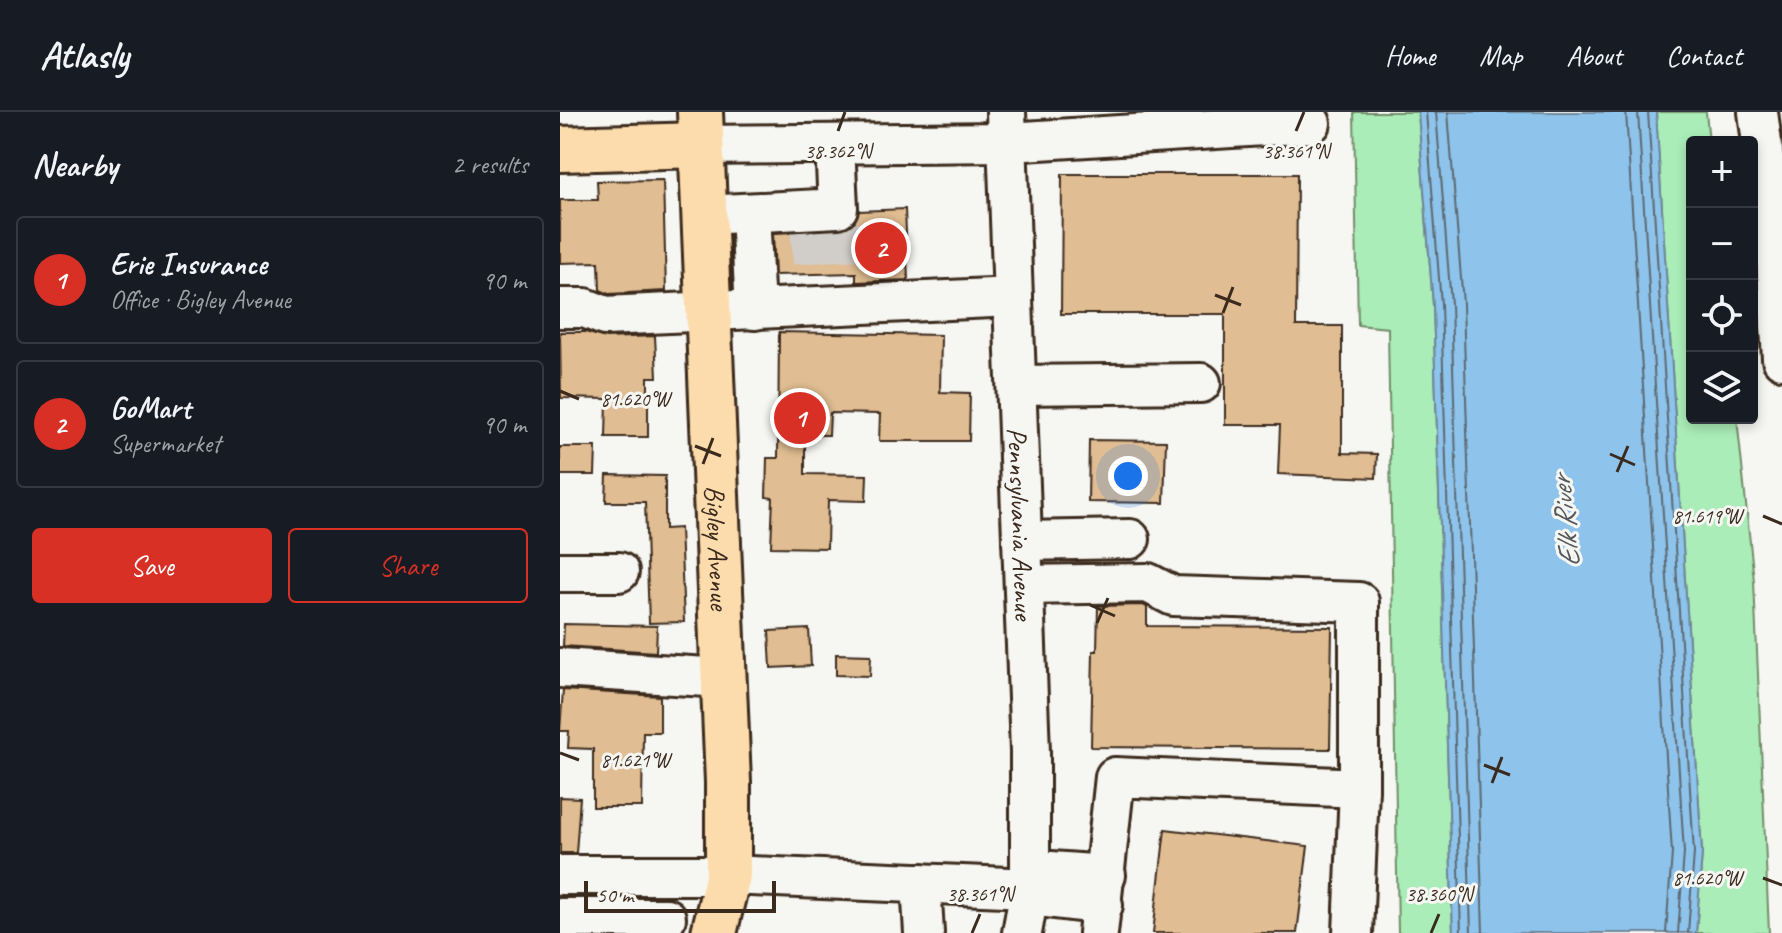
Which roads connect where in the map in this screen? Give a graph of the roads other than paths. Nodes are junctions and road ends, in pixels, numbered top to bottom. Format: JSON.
{"nodes":[{"id":1,"x":1758,"y":112,"type":"edge"},
{"id":2,"x":1311,"y":123,"type":"dead end"},
{"id":3,"x":1007,"y":127,"type":"edge"},
{"id":4,"x":700,"y":128,"type":"edge"},
{"id":5,"x":835,"y":144,"type":"junction"},
{"id":6,"x":560,"y":149,"type":"edge"},
{"id":7,"x":750,"y":213,"type":"junction"},
{"id":8,"x":704,"y":215,"type":"junction"},
{"id":9,"x":1013,"y":297,"type":"junction"},
{"id":10,"x":560,"y":308,"type":"edge"},
{"id":11,"x":755,"y":310,"type":"junction"},
{"id":12,"x":708,"y":312,"type":"junction"},
{"id":13,"x":1782,"y":359,"type":"edge"},
{"id":14,"x":1201,"y":383,"type":"dead end"},
{"id":15,"x":1017,"y":385,"type":"junction"},
{"id":16,"x":1130,"y":539,"type":"dead end"},
{"id":17,"x":1022,"y":541,"type":"junction"},
{"id":18,"x":560,"y":572,"type":"edge"},
{"id":19,"x":619,"y":572,"type":"dead end"},
{"id":20,"x":1024,"y":585,"type":"junction"},
{"id":21,"x":560,"y":668,"type":"edge"},
{"id":22,"x":724,"y":678,"type":"junction"},
{"id":23,"x":1359,"y":788,"type":"junction"},
{"id":24,"x":560,"y":875,"type":"edge"},
{"id":25,"x":728,"y":875,"type":"junction"},
{"id":26,"x":921,"y":883,"type":"junction"},
{"id":27,"x":1030,"y":888,"type":"junction"},
{"id":28,"x":1102,"y":904,"type":"edge"},
{"id":29,"x":560,"y":918,"type":"edge"},
{"id":30,"x":666,"y":918,"type":"dead end"},
{"id":31,"x":714,"y":933,"type":"edge"},
{"id":32,"x":924,"y":933,"type":"edge"},
{"id":33,"x":1022,"y":933,"type":"edge"},
{"id":34,"x":1353,"y":933,"type":"edge"}],
"edges":[{"from":1,"to":13,"type":"street"},
{"from":2,"to":3,"type":"street"},
{"from":3,"to":5,"type":"street"},
{"from":3,"to":9,"type":"street","name":"Pennsylvania Avenue"},
{"from":4,"to":5,"type":"street"},
{"from":4,"to":6,"type":"main road"},
{"from":4,"to":8,"type":"main road","name":"Bigley Avenue"},
{"from":5,"to":7,"type":"street"},
{"from":7,"to":8,"type":"street"},
{"from":7,"to":11,"type":"street"},
{"from":8,"to":12,"type":"main road","name":"Bigley Avenue"},
{"from":9,"to":11,"type":"street"},
{"from":9,"to":15,"type":"street","name":"Pennsylvania Avenue"},
{"from":10,"to":12,"type":"street"},
{"from":11,"to":12,"type":"street"},
{"from":12,"to":22,"type":"main road","name":"Bigley Avenue"},
{"from":14,"to":15,"type":"street"},
{"from":15,"to":17,"type":"street","name":"Pennsylvania Avenue"},
{"from":16,"to":17,"type":"street"},
{"from":17,"to":20,"type":"street","name":"Pennsylvania Avenue"},
{"from":18,"to":19,"type":"street"},
{"from":20,"to":23,"type":"street"},
{"from":20,"to":27,"type":"street","name":"Pennsylvania Avenue"},
{"from":21,"to":22,"type":"street"},
{"from":22,"to":25,"type":"main road","name":"Bigley Avenue"},
{"from":23,"to":28,"type":"street"},
{"from":23,"to":34,"type":"street"},
{"from":24,"to":25,"type":"street"},
{"from":25,"to":26,"type":"street"},
{"from":25,"to":31,"type":"main road","name":"Bigley Avenue"},
{"from":26,"to":27,"type":"street"},
{"from":26,"to":32,"type":"street"},
{"from":27,"to":28,"type":"street"},
{"from":27,"to":33,"type":"street","name":"Pennsylvania Avenue"},
{"from":29,"to":30,"type":"street"}]}
